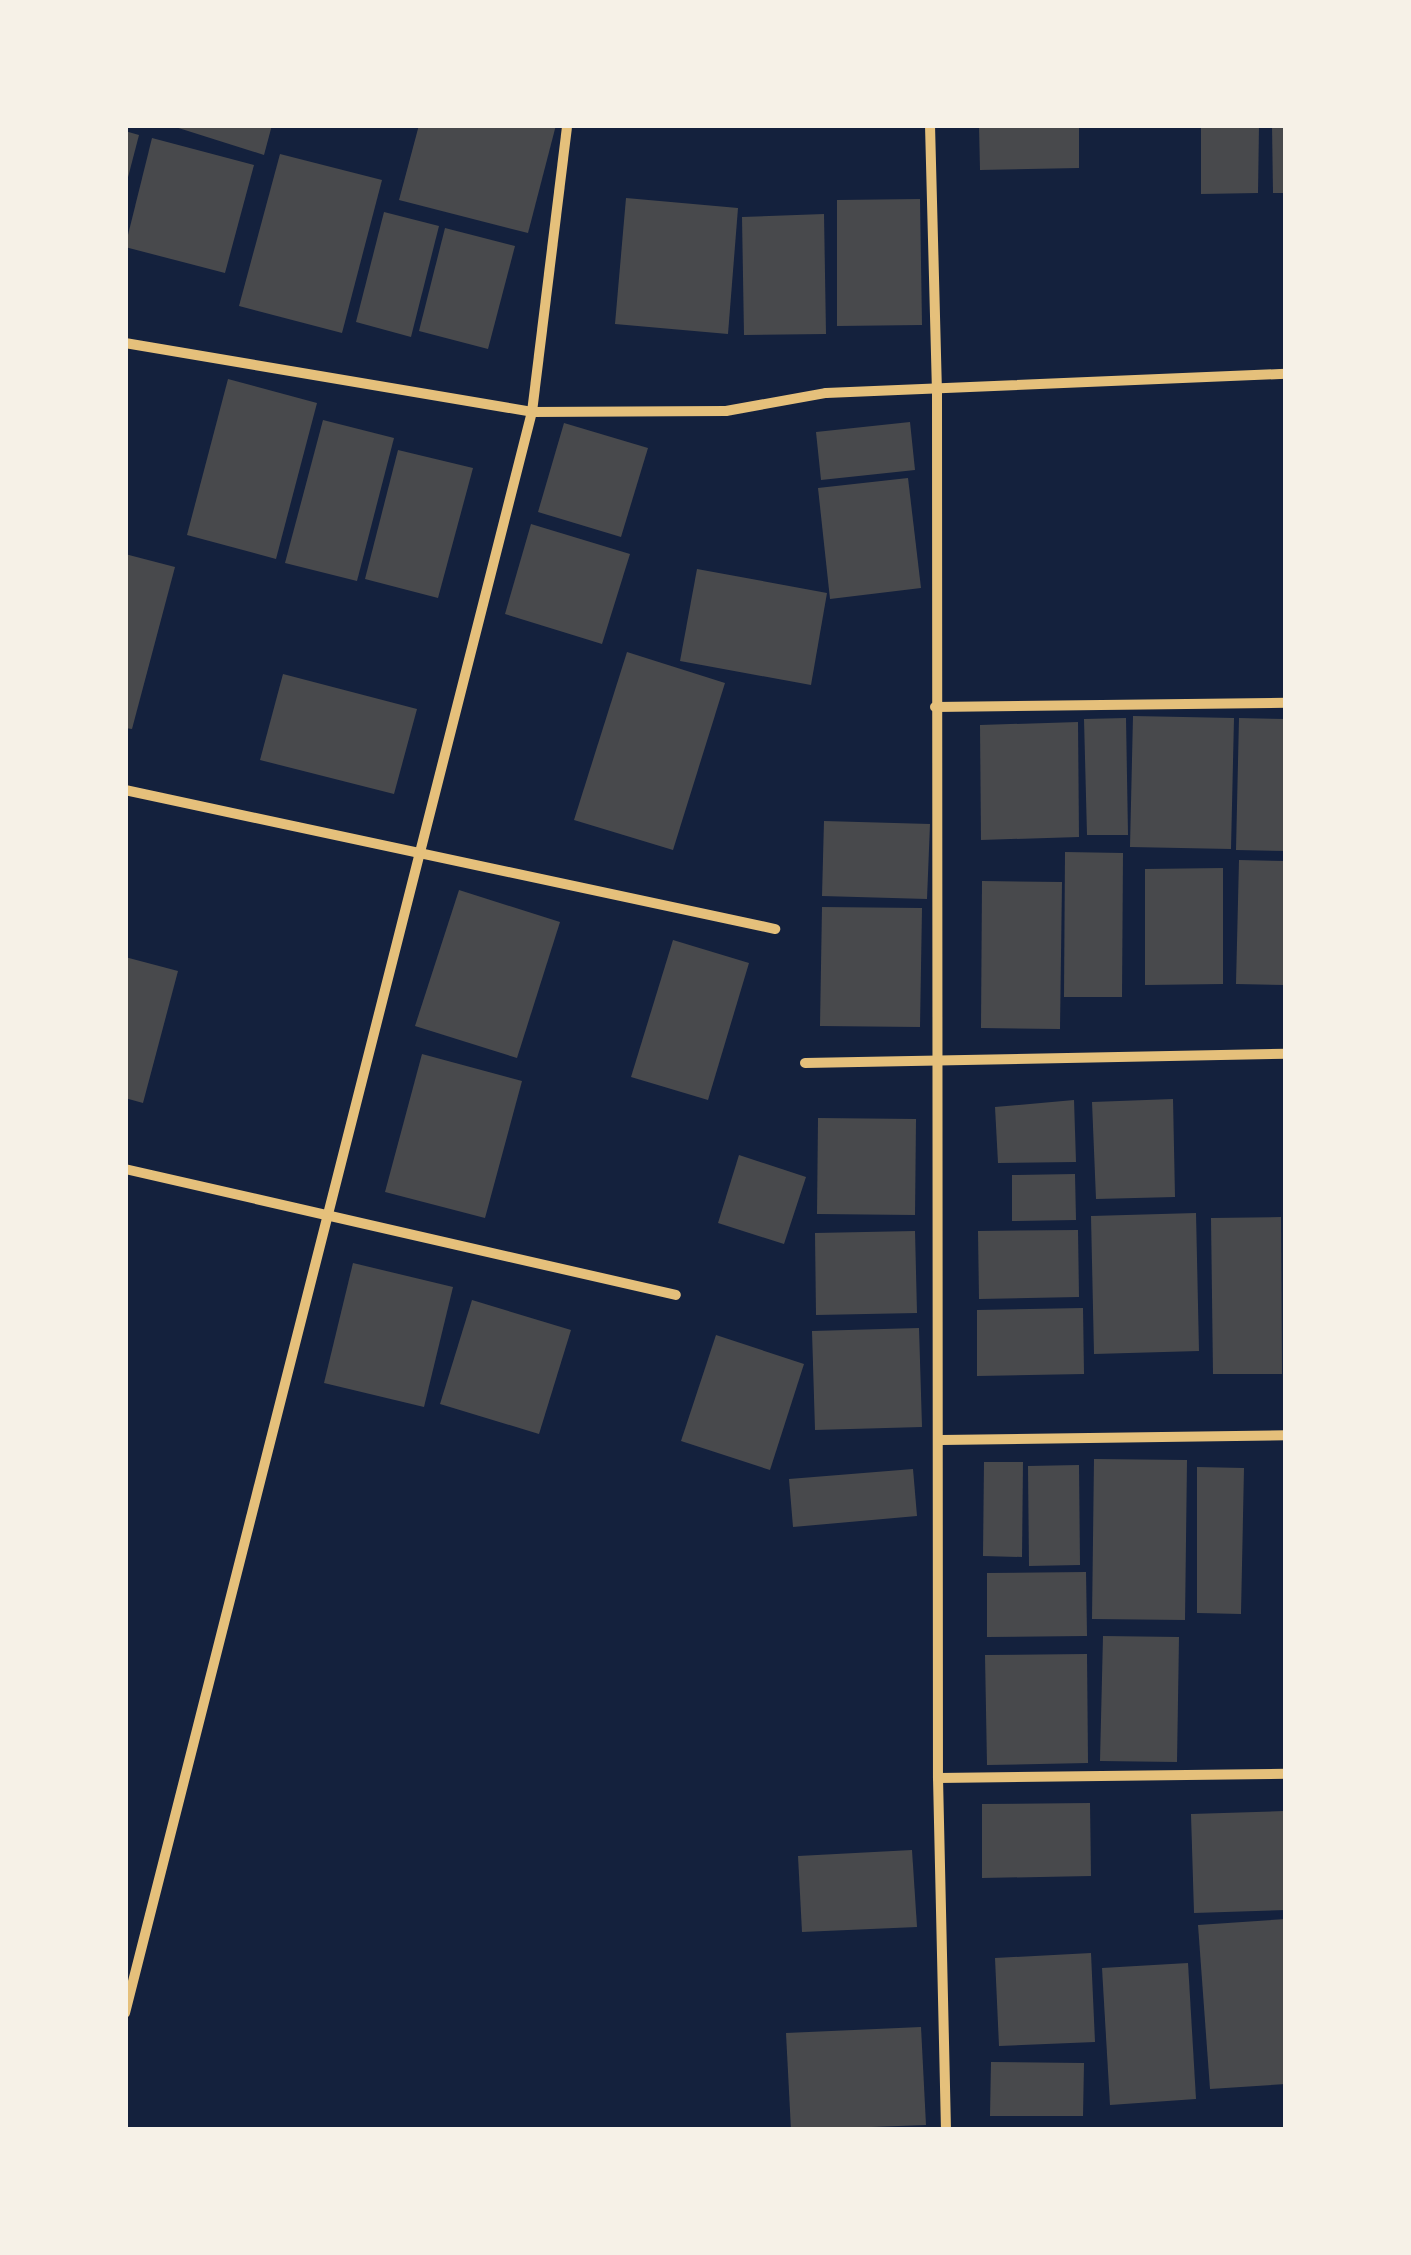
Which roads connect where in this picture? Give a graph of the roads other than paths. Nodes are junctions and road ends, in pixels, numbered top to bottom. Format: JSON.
{"nodes":[{"id":1,"x":567,"y":125,"type":"edge"},
{"id":2,"x":930,"y":125,"type":"edge"},
{"id":3,"x":125,"y":344,"type":"edge"},
{"id":4,"x":1286,"y":374,"type":"edge"},
{"id":5,"x":937,"y":390,"type":"junction"},
{"id":6,"x":532,"y":412,"type":"junction"},
{"id":7,"x":1286,"y":703,"type":"edge"},
{"id":8,"x":936,"y":707,"type":"junction"},
{"id":9,"x":125,"y":790,"type":"edge"},
{"id":10,"x":417,"y":856,"type":"junction"},
{"id":11,"x":775,"y":929,"type":"dead end"},
{"id":12,"x":1286,"y":1054,"type":"edge"},
{"id":13,"x":938,"y":1062,"type":"junction"},
{"id":14,"x":805,"y":1063,"type":"dead end"},
{"id":15,"x":125,"y":1169,"type":"edge"},
{"id":16,"x":329,"y":1211,"type":"junction"},
{"id":17,"x":676,"y":1294,"type":"dead end"},
{"id":18,"x":1286,"y":1435,"type":"edge"},
{"id":19,"x":941,"y":1440,"type":"junction"},
{"id":20,"x":1286,"y":1774,"type":"edge"},
{"id":21,"x":938,"y":1778,"type":"junction"},
{"id":22,"x":125,"y":2013,"type":"edge"},
{"id":23,"x":946,"y":2130,"type":"edge"}],
"edges":[{"from":1,"to":6,"type":"street"},
{"from":2,"to":5,"type":"street"},
{"from":3,"to":6,"type":"street"},
{"from":4,"to":5,"type":"street"},
{"from":5,"to":6,"type":"street"},
{"from":5,"to":8,"type":"street"},
{"from":6,"to":10,"type":"street"},
{"from":7,"to":8,"type":"street"},
{"from":8,"to":13,"type":"street"},
{"from":9,"to":10,"type":"street"},
{"from":10,"to":11,"type":"street"},
{"from":10,"to":16,"type":"street"},
{"from":12,"to":13,"type":"street"},
{"from":13,"to":14,"type":"street"},
{"from":13,"to":19,"type":"street"},
{"from":15,"to":16,"type":"street"},
{"from":16,"to":17,"type":"street"},
{"from":16,"to":22,"type":"street"},
{"from":18,"to":19,"type":"street"},
{"from":19,"to":21,"type":"street"},
{"from":20,"to":21,"type":"street"},
{"from":21,"to":23,"type":"street"}]}
